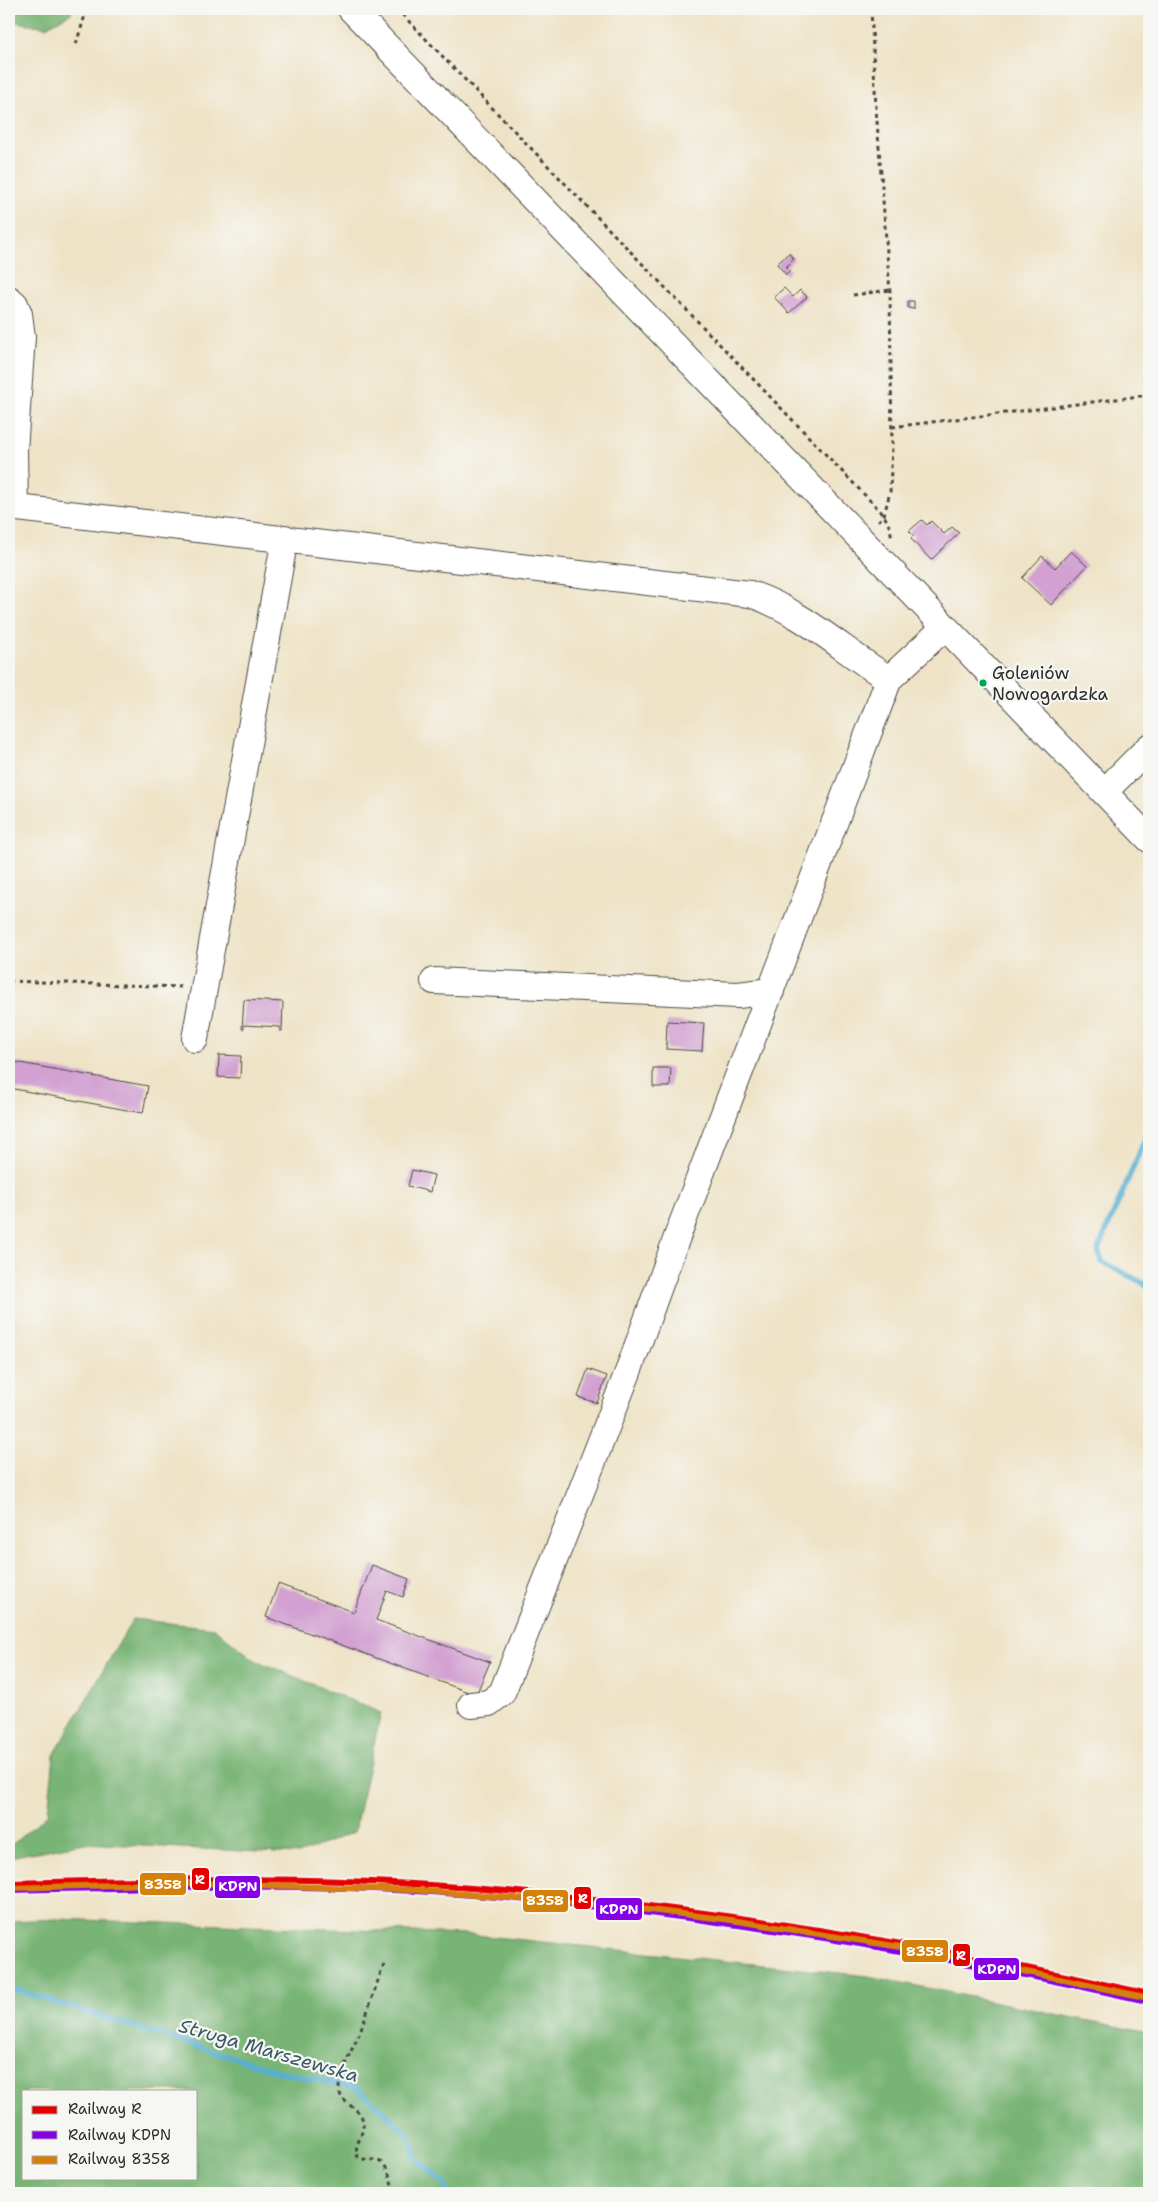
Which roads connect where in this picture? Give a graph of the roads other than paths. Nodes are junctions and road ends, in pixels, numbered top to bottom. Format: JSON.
{"nodes":[{"id":1,"x":352,"y":9,"type":"edge"},
{"id":2,"x":9,"y":300,"type":"edge"},
{"id":3,"x":12,"y":507,"type":"edge"},
{"id":4,"x":286,"y":538,"type":"junction"},
{"id":5,"x":945,"y":627,"type":"junction"},
{"id":6,"x":889,"y":679,"type":"junction"},
{"id":7,"x":1149,"y":747,"type":"edge"},
{"id":8,"x":1104,"y":792,"type":"junction"},
{"id":9,"x":1149,"y":839,"type":"edge"},
{"id":10,"x":434,"y":981,"type":"dead end"},
{"id":11,"x":770,"y":991,"type":"junction"},
{"id":12,"x":195,"y":1039,"type":"dead end"},
{"id":13,"x":471,"y":1705,"type":"dead end"}],
"edges":[{"from":1,"to":5,"type":"street"},
{"from":2,"to":3,"type":"street"},
{"from":3,"to":4,"type":"street"},
{"from":4,"to":6,"type":"street"},
{"from":4,"to":12,"type":"street"},
{"from":5,"to":6,"type":"street"},
{"from":5,"to":8,"type":"street"},
{"from":6,"to":11,"type":"street"},
{"from":7,"to":8,"type":"street"},
{"from":8,"to":9,"type":"street"},
{"from":10,"to":11,"type":"street"},
{"from":11,"to":13,"type":"street"}]}
